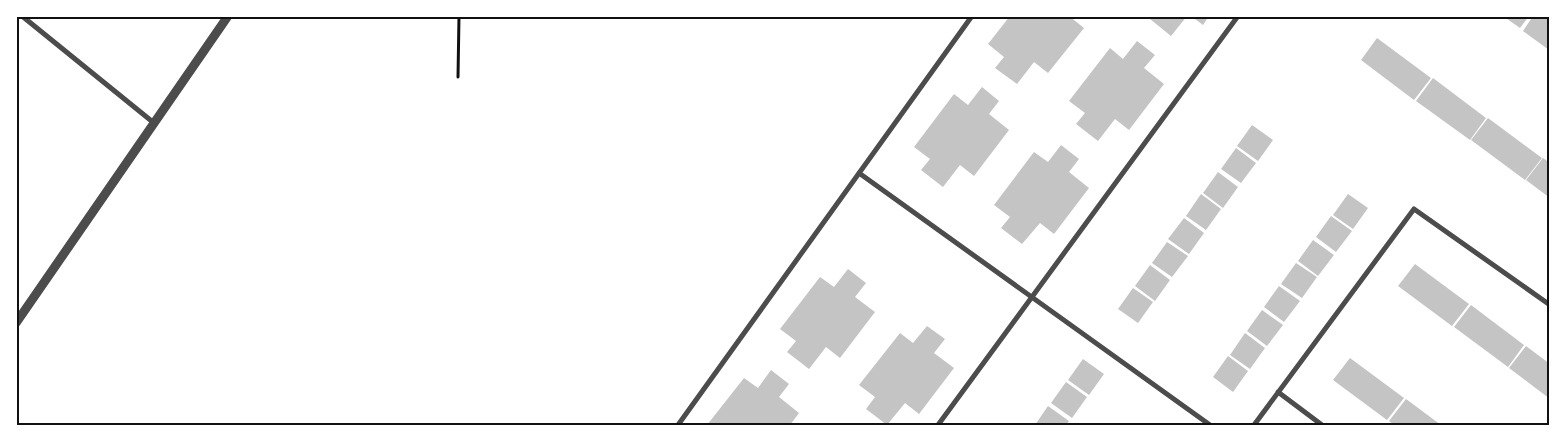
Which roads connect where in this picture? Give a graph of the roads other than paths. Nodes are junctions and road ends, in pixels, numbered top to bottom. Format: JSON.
{"nodes":[{"id":1,"x":22,"y":16,"type":"edge"},
{"id":2,"x":228,"y":16,"type":"edge"},
{"id":3,"x":972,"y":16,"type":"edge"},
{"id":4,"x":1238,"y":16,"type":"edge"},
{"id":5,"x":154,"y":123,"type":"junction"},
{"id":6,"x":859,"y":173,"type":"junction"},
{"id":7,"x":1032,"y":297,"type":"junction"},
{"id":8,"x":1550,"y":305,"type":"edge"},
{"id":9,"x":16,"y":323,"type":"edge"},
{"id":10,"x":1278,"y":392,"type":"junction"},
{"id":11,"x":678,"y":425,"type":"edge"},
{"id":12,"x":938,"y":425,"type":"edge"},
{"id":13,"x":1210,"y":425,"type":"edge"},
{"id":14,"x":1254,"y":425,"type":"edge"},
{"id":15,"x":1322,"y":425,"type":"edge"}],
"edges":[{"from":1,"to":5,"type":"street"},
{"from":2,"to":5,"type":"street"},
{"from":3,"to":6,"type":"street"},
{"from":4,"to":7,"type":"street"},
{"from":5,"to":9,"type":"street"},
{"from":6,"to":7,"type":"street"},
{"from":6,"to":11,"type":"street"},
{"from":7,"to":12,"type":"street"},
{"from":7,"to":13,"type":"street"},
{"from":8,"to":10,"type":"street"},
{"from":10,"to":14,"type":"street"},
{"from":10,"to":15,"type":"street"}]}
